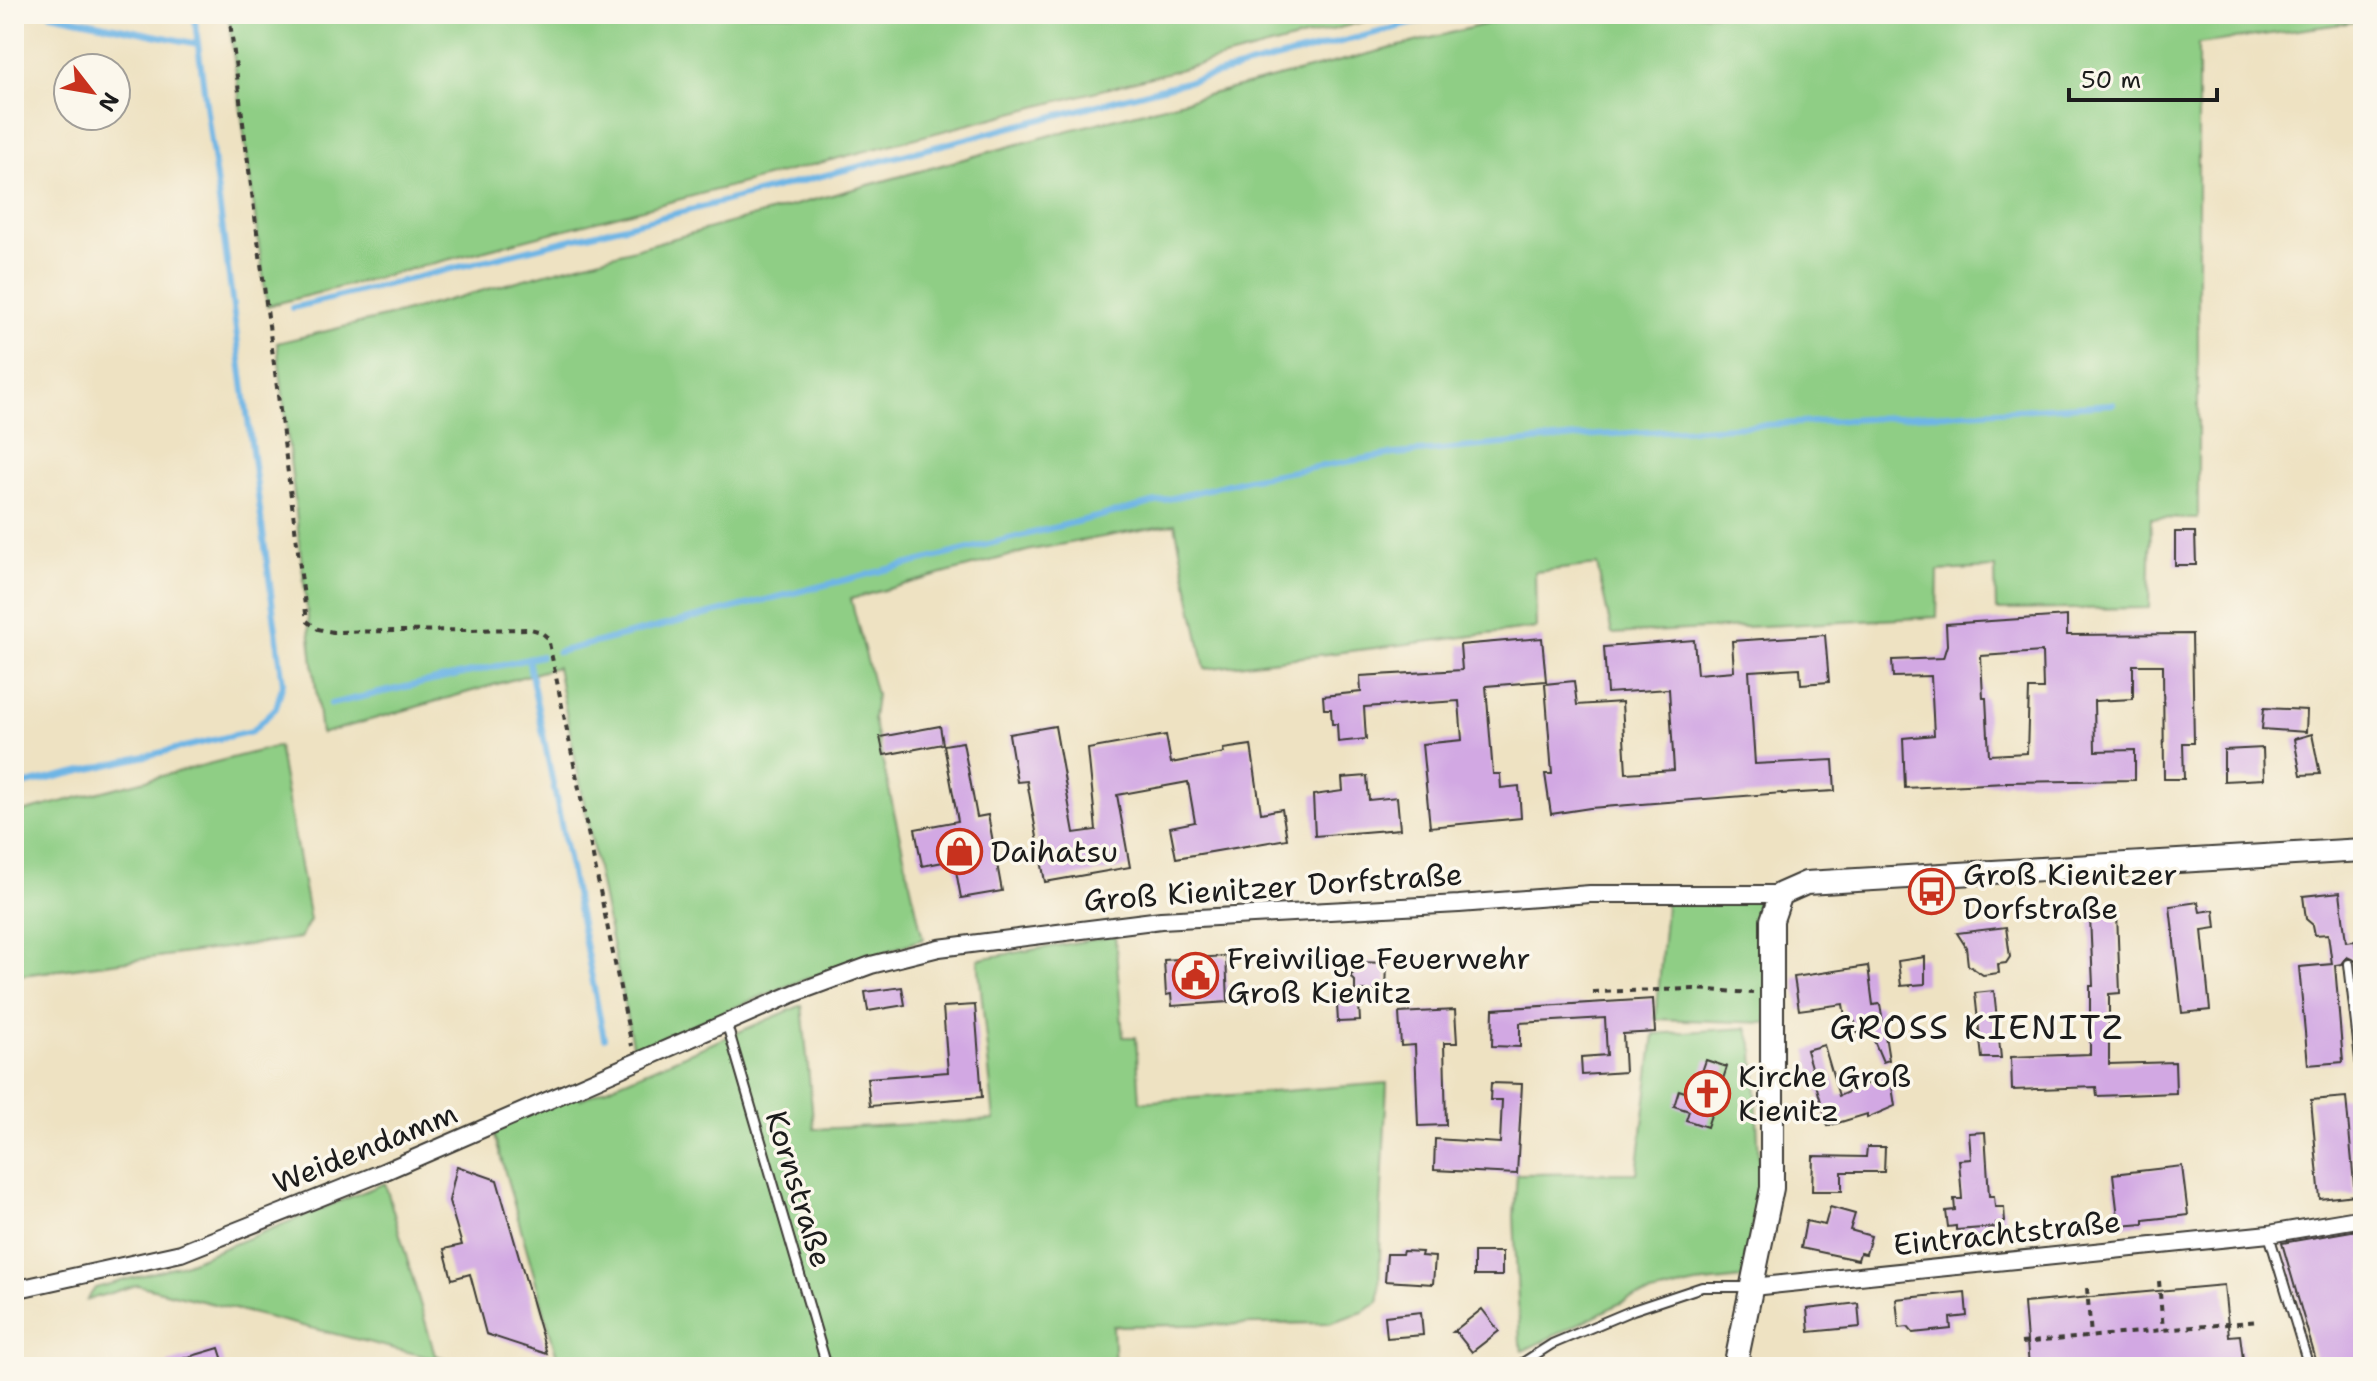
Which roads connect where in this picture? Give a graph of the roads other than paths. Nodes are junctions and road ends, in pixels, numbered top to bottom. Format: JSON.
{"nodes":[{"id":1,"x":2363,"y":850,"type":"edge"},
{"id":2,"x":1781,"y":894,"type":"junction"},
{"id":3,"x":2349,"y":964,"type":"dead end"},
{"id":4,"x":727,"y":1025,"type":"junction"},
{"id":5,"x":2363,"y":1076,"type":"edge"},
{"id":6,"x":2363,"y":1085,"type":"edge"},
{"id":7,"x":2363,"y":1218,"type":"edge"},
{"id":8,"x":2269,"y":1234,"type":"junction"},
{"id":9,"x":1752,"y":1287,"type":"junction"},
{"id":10,"x":14,"y":1290,"type":"edge"},
{"id":11,"x":827,"y":1367,"type":"edge"},
{"id":12,"x":1516,"y":1367,"type":"edge"},
{"id":13,"x":1735,"y":1367,"type":"edge"},
{"id":14,"x":2309,"y":1367,"type":"edge"}],
"edges":[{"from":1,"to":2,"type":"main road","name":"Groß Kienitzer Dorfstraße"},
{"from":2,"to":4,"type":"street","name":"Groß Kienitzer Dorfstraße"},
{"from":2,"to":9,"type":"main road"},
{"from":3,"to":5,"type":"lane"},
{"from":4,"to":10,"type":"street","name":"Weidendamm"},
{"from":4,"to":11,"type":"lane","name":"Kornstraße"},
{"from":5,"to":6,"type":"lane"},
{"from":7,"to":8,"type":"street","name":"Eintrachtstraße"},
{"from":8,"to":9,"type":"street","name":"Eintrachtstraße"},
{"from":8,"to":14,"type":"lane"},
{"from":9,"to":12,"type":"lane"},
{"from":9,"to":13,"type":"main road"}]}
